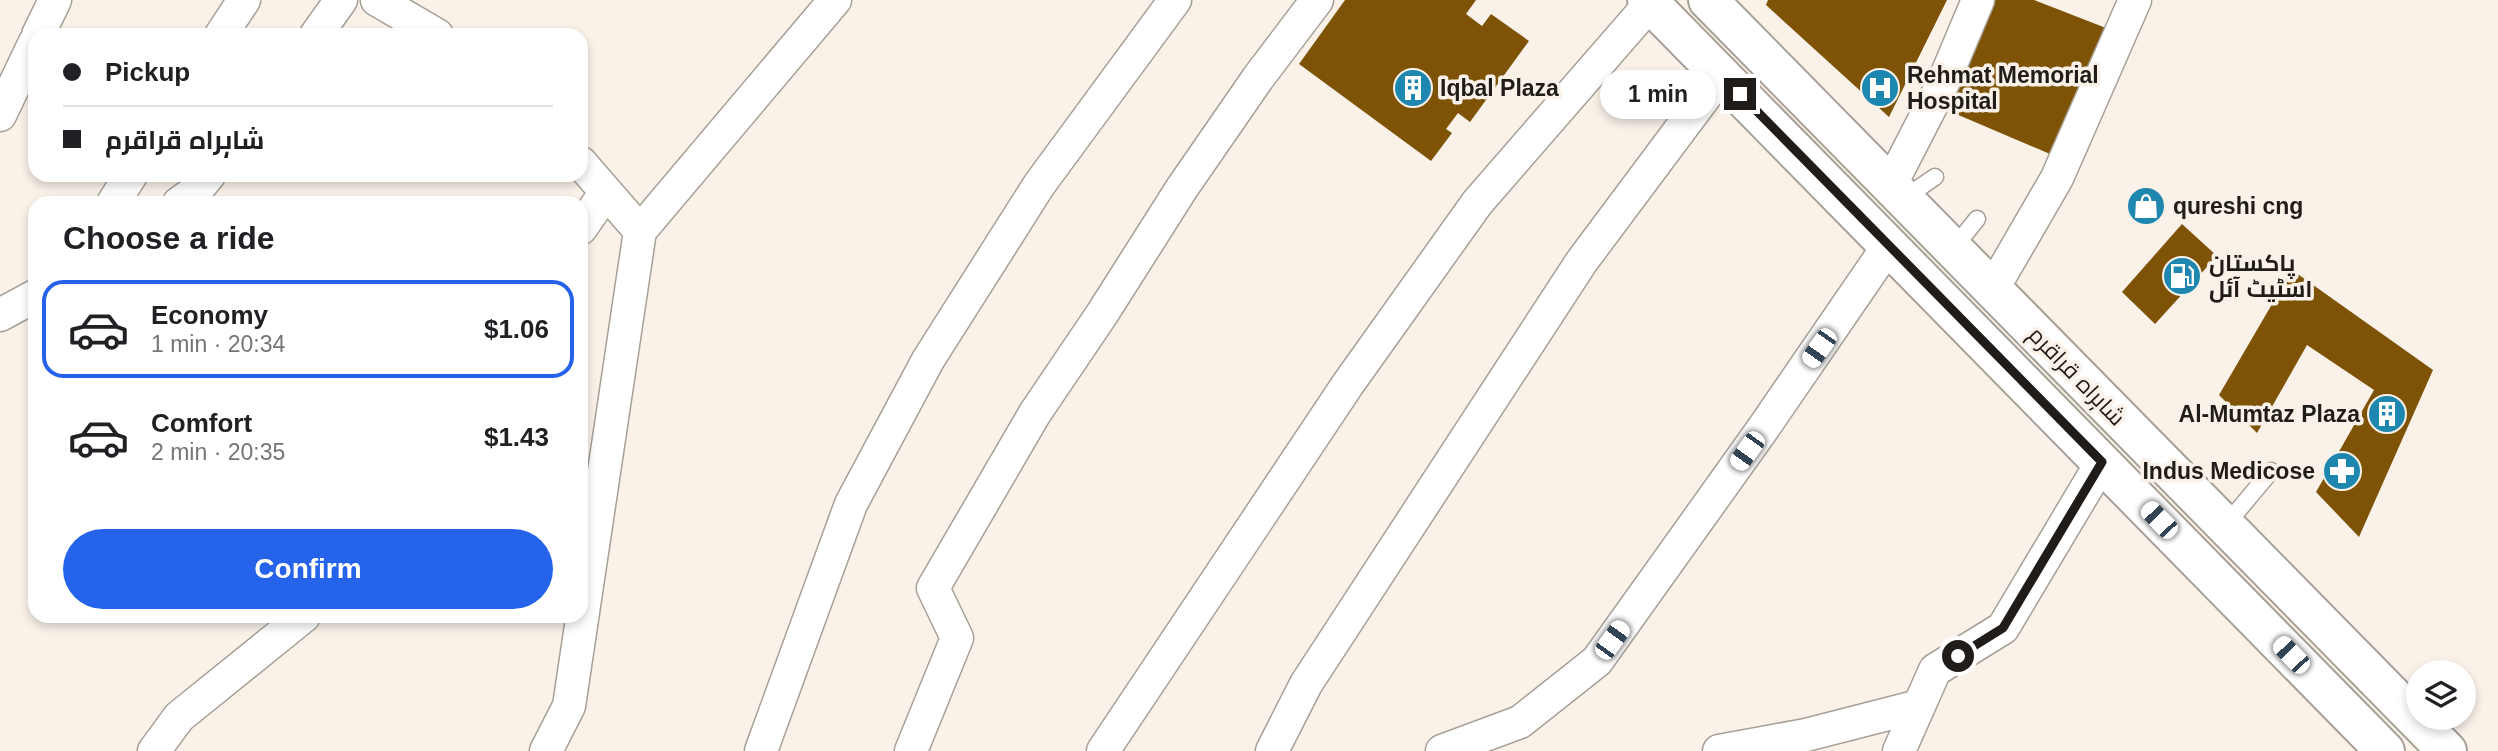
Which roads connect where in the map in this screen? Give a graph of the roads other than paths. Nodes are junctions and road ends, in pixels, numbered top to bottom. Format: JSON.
{"nodes":[{"id":1,"x":55,"y":0,"type":"edge"},
{"id":2,"x":244,"y":0,"type":"edge"},
{"id":3,"x":341,"y":0,"type":"edge"},
{"id":4,"x":377,"y":0,"type":"edge"},
{"id":5,"x":835,"y":0,"type":"edge"},
{"id":6,"x":1175,"y":0,"type":"edge"},
{"id":7,"x":1317,"y":0,"type":"edge"},
{"id":8,"x":1707,"y":0,"type":"edge"},
{"id":9,"x":1978,"y":0,"type":"edge"},
{"id":10,"x":2135,"y":0,"type":"edge"},
{"id":11,"x":1649,"y":2,"type":"edge"},
{"id":12,"x":41,"y":28,"type":"edge"},
{"id":13,"x":226,"y":28,"type":"edge"},
{"id":14,"x":321,"y":28,"type":"edge"},
{"id":15,"x":426,"y":28,"type":"edge"},
{"id":16,"x":28,"y":57,"type":"edge"},
{"id":17,"x":1721,"y":75,"type":"junction"},
{"id":18,"x":0,"y":115,"type":"edge"},
{"id":19,"x":588,"y":171,"type":"edge"},
{"id":20,"x":1935,"y":177,"type":"dead end"},
{"id":21,"x":203,"y":182,"type":"edge"},
{"id":22,"x":1890,"y":186,"type":"junction"},
{"id":23,"x":606,"y":192,"type":"junction"},
{"id":24,"x":189,"y":196,"type":"edge"},
{"id":25,"x":588,"y":218,"type":"edge"},
{"id":26,"x":1977,"y":219,"type":"dead end"},
{"id":27,"x":640,"y":231,"type":"junction"},
{"id":28,"x":1889,"y":245,"type":"junction"},
{"id":29,"x":1961,"y":259,"type":"junction"},
{"id":30,"x":1992,"y":290,"type":"junction"},
{"id":31,"x":28,"y":300,"type":"edge"},
{"id":32,"x":0,"y":315,"type":"edge"},
{"id":33,"x":2102,"y":462,"type":"junction"},
{"id":34,"x":2271,"y":471,"type":"dead end"},
{"id":35,"x":2225,"y":526,"type":"junction"},
{"id":36,"x":588,"y":579,"type":"edge"},
{"id":37,"x":295,"y":623,"type":"edge"},
{"id":38,"x":581,"y":623,"type":"edge"},
{"id":39,"x":1919,"y":706,"type":"junction"},
{"id":40,"x":2439,"y":749,"type":"edge"},
{"id":41,"x":154,"y":751,"type":"edge"},
{"id":42,"x":546,"y":751,"type":"edge"},
{"id":43,"x":761,"y":751,"type":"edge"},
{"id":44,"x":911,"y":751,"type":"edge"},
{"id":45,"x":1103,"y":751,"type":"edge"},
{"id":46,"x":1272,"y":751,"type":"edge"},
{"id":47,"x":1443,"y":751,"type":"edge"},
{"id":48,"x":1718,"y":751,"type":"edge"},
{"id":49,"x":1899,"y":751,"type":"edge"},
{"id":50,"x":2385,"y":751,"type":"edge"}],
"edges":[{"from":1,"to":12,"type":"street"},
{"from":2,"to":13,"type":"street"},
{"from":3,"to":14,"type":"street"},
{"from":4,"to":15,"type":"street"},
{"from":5,"to":27,"type":"street"},
{"from":6,"to":43,"type":"street"},
{"from":7,"to":44,"type":"street"},
{"from":8,"to":22,"type":"highway","name":"شاہراہ قراقرم"},
{"from":9,"to":22,"type":"street"},
{"from":10,"to":30,"type":"street"},
{"from":11,"to":17,"type":"highway","name":"شاہراہ قراقرم"},
{"from":11,"to":45,"type":"street"},
{"from":16,"to":18,"type":"street"},
{"from":17,"to":28,"type":"highway","name":"شاہراہ قراقرم"},
{"from":17,"to":46,"type":"street"},
{"from":19,"to":23,"type":"street"},
{"from":20,"to":22,"type":"lane"},
{"from":21,"to":24,"type":"street"},
{"from":22,"to":29,"type":"highway","name":"شاہراہ قراقرم"},
{"from":23,"to":25,"type":"street"},
{"from":23,"to":27,"type":"street"},
{"from":26,"to":29,"type":"lane"},
{"from":27,"to":36,"type":"street"},
{"from":28,"to":33,"type":"highway","name":"شاہراہ قراقرم"},
{"from":28,"to":47,"type":"street"},
{"from":29,"to":30,"type":"highway","name":"شاہراہ قراقرم"},
{"from":30,"to":35,"type":"highway","name":"شاہراہ قراقرم"},
{"from":31,"to":32,"type":"street"},
{"from":33,"to":39,"type":"street"},
{"from":33,"to":50,"type":"highway","name":"شاہراہ قراقرم"},
{"from":34,"to":35,"type":"lane"},
{"from":35,"to":40,"type":"highway","name":"شاہراہ قراقرم"},
{"from":37,"to":41,"type":"street"},
{"from":38,"to":42,"type":"street"},
{"from":39,"to":48,"type":"street"},
{"from":39,"to":49,"type":"street"}]}
